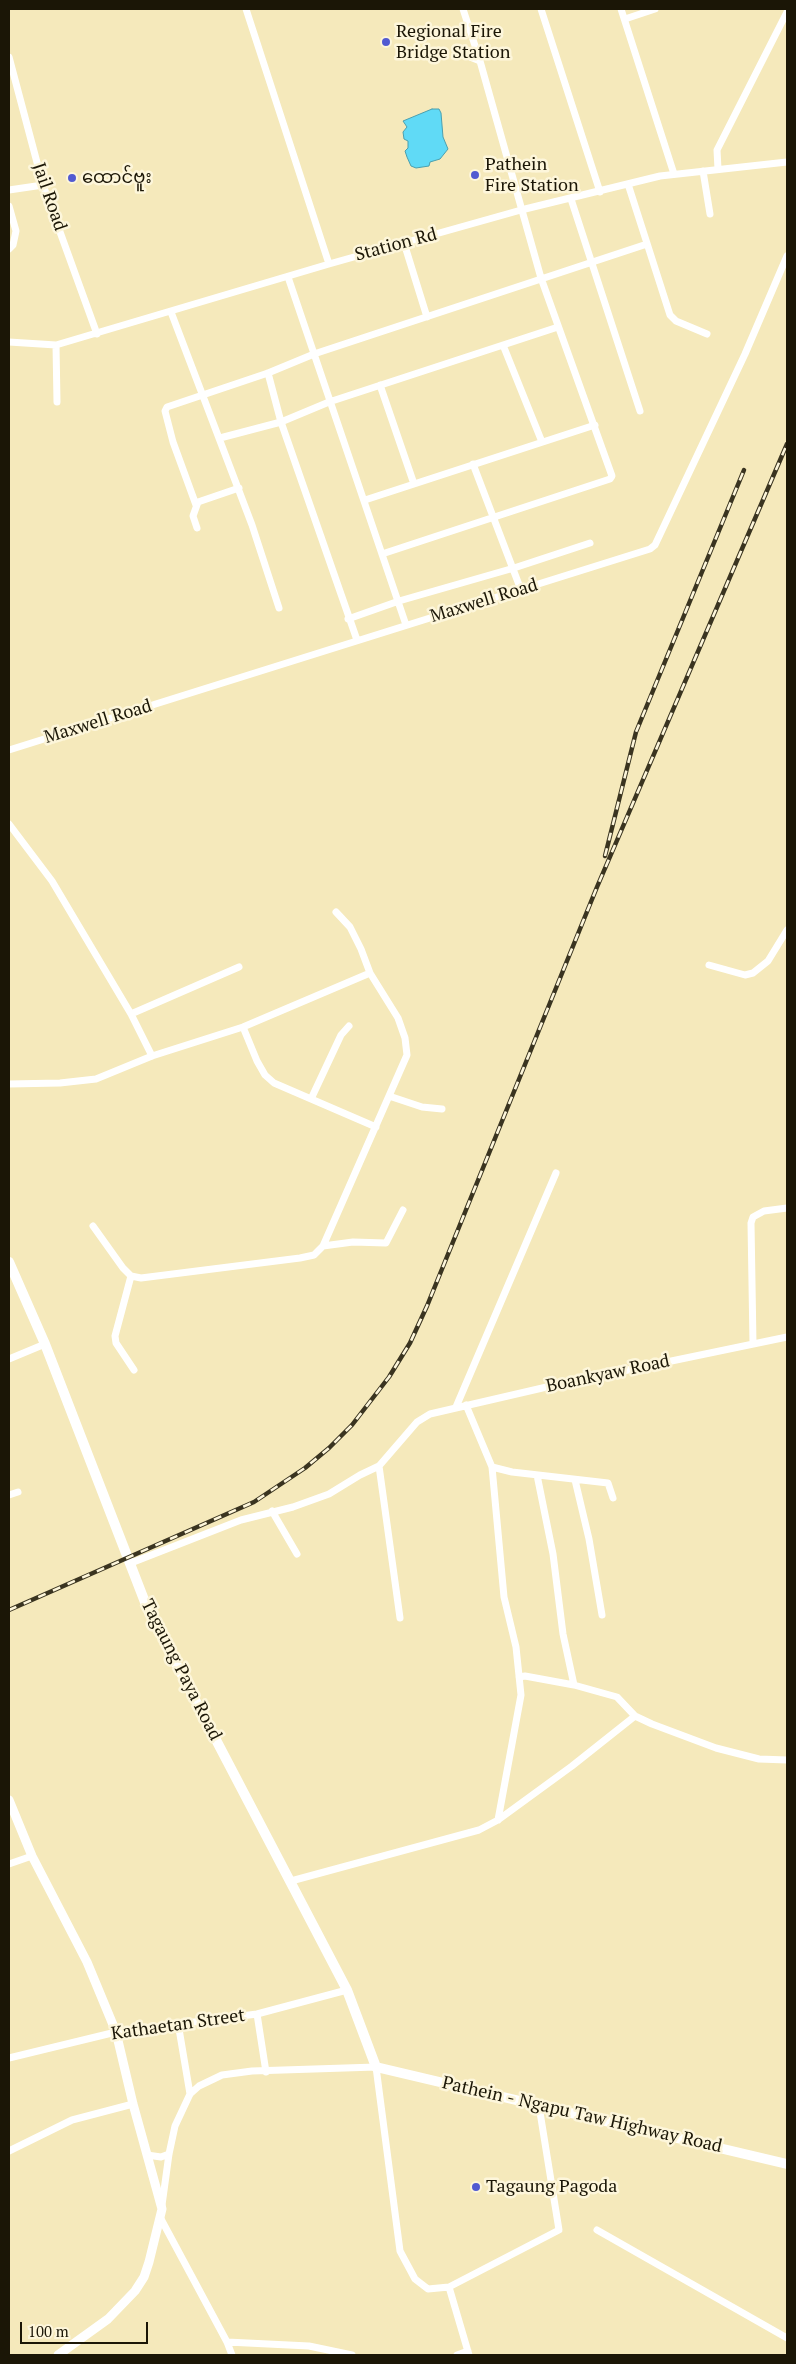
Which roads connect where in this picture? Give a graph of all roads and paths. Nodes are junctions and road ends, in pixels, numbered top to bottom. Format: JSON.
{"nodes":[{"id":1,"x":246,"y":9,"type":"edge"},
{"id":2,"x":463,"y":9,"type":"edge"},
{"id":3,"x":541,"y":9,"type":"edge"},
{"id":4,"x":621,"y":9,"type":"edge"},
{"id":5,"x":655,"y":9,"type":"edge"},
{"id":6,"x":787,"y":12,"type":"edge"},
{"id":7,"x":625,"y":19,"type":"junction"},
{"id":8,"x":9,"y":57,"type":"edge"},
{"id":9,"x":470,"y":57,"type":"dead end"},
{"id":10,"x":480,"y":61,"type":"junction"},
{"id":11,"x":787,"y":162,"type":"edge"},
{"id":12,"x":718,"y":169,"type":"junction"},
{"id":13,"x":703,"y":171,"type":"junction"},
{"id":14,"x":674,"y":174,"type":"junction"},
{"id":15,"x":628,"y":184,"type":"junction"},
{"id":16,"x":43,"y":185,"type":"junction"},
{"id":17,"x":9,"y":190,"type":"edge"},
{"id":18,"x":600,"y":192,"type":"junction"},
{"id":19,"x":571,"y":200,"type":"junction"},
{"id":20,"x":9,"y":206,"type":"edge"},
{"id":21,"x":521,"y":210,"type":"junction"},
{"id":22,"x":710,"y":214,"type":"dead end"},
{"id":23,"x":404,"y":243,"type":"junction"},
{"id":24,"x":647,"y":244,"type":"junction"},
{"id":25,"x":9,"y":249,"type":"edge"},
{"id":26,"x":787,"y":256,"type":"edge"},
{"id":27,"x":591,"y":262,"type":"junction"},
{"id":28,"x":330,"y":264,"type":"junction"},
{"id":29,"x":288,"y":277,"type":"junction"},
{"id":30,"x":541,"y":278,"type":"junction"},
{"id":31,"x":171,"y":312,"type":"junction"},
{"id":32,"x":427,"y":316,"type":"junction"},
{"id":33,"x":558,"y":327,"type":"junction"},
{"id":34,"x":97,"y":334,"type":"junction"},
{"id":35,"x":707,"y":334,"type":"dead end"},
{"id":36,"x":9,"y":342,"type":"edge"},
{"id":37,"x":56,"y":345,"type":"junction"},
{"id":38,"x":503,"y":346,"type":"junction"},
{"id":39,"x":314,"y":354,"type":"junction"},
{"id":40,"x":268,"y":373,"type":"junction"},
{"id":41,"x":380,"y":385,"type":"junction"},
{"id":42,"x":203,"y":395,"type":"junction"},
{"id":43,"x":57,"y":402,"type":"dead end"},
{"id":44,"x":329,"y":402,"type":"junction"},
{"id":45,"x":640,"y":411,"type":"dead end"},
{"id":46,"x":281,"y":422,"type":"junction"},
{"id":47,"x":595,"y":425,"type":"junction"},
{"id":48,"x":220,"y":438,"type":"junction"},
{"id":49,"x":542,"y":442,"type":"junction"},
{"id":50,"x":473,"y":464,"type":"junction"},
{"id":51,"x":414,"y":484,"type":"junction"},
{"id":52,"x":239,"y":488,"type":"junction"},
{"id":53,"x":365,"y":500,"type":"junction"},
{"id":54,"x":196,"y":505,"type":"junction"},
{"id":55,"x":494,"y":518,"type":"junction"},
{"id":56,"x":197,"y":528,"type":"dead end"},
{"id":57,"x":590,"y":544,"type":"dead end"},
{"id":58,"x":382,"y":554,"type":"junction"},
{"id":59,"x":514,"y":568,"type":"junction"},
{"id":60,"x":521,"y":590,"type":"junction"},
{"id":61,"x":400,"y":601,"type":"junction"},
{"id":62,"x":279,"y":608,"type":"dead end"},
{"id":63,"x":348,"y":619,"type":"junction"},
{"id":64,"x":406,"y":625,"type":"junction"},
{"id":65,"x":357,"y":640,"type":"junction"},
{"id":66,"x":9,"y":750,"type":"edge"},
{"id":67,"x":9,"y":824,"type":"edge"},
{"id":68,"x":336,"y":912,"type":"dead end"},
{"id":69,"x":787,"y":930,"type":"edge"},
{"id":70,"x":709,"y":966,"type":"dead end"},
{"id":71,"x":239,"y":967,"type":"dead end"},
{"id":72,"x":370,"y":973,"type":"junction"},
{"id":73,"x":131,"y":1014,"type":"junction"},
{"id":74,"x":350,"y":1026,"type":"dead end"},
{"id":75,"x":243,"y":1027,"type":"junction"},
{"id":76,"x":152,"y":1056,"type":"junction"},
{"id":77,"x":9,"y":1084,"type":"edge"},
{"id":78,"x":389,"y":1096,"type":"junction"},
{"id":79,"x":311,"y":1099,"type":"junction"},
{"id":80,"x":442,"y":1109,"type":"dead end"},
{"id":81,"x":376,"y":1127,"type":"junction"},
{"id":82,"x":556,"y":1173,"type":"dead end"},
{"id":83,"x":787,"y":1208,"type":"edge"},
{"id":84,"x":403,"y":1210,"type":"dead end"},
{"id":85,"x":94,"y":1226,"type":"dead end"},
{"id":86,"x":323,"y":1246,"type":"junction"},
{"id":87,"x":9,"y":1262,"type":"edge"},
{"id":88,"x":131,"y":1276,"type":"junction"},
{"id":89,"x":787,"y":1337,"type":"edge"},
{"id":90,"x":45,"y":1344,"type":"junction"},
{"id":91,"x":752,"y":1344,"type":"junction"},
{"id":92,"x":9,"y":1359,"type":"edge"},
{"id":93,"x":134,"y":1370,"type":"dead end"},
{"id":94,"x":466,"y":1405,"type":"junction"},
{"id":95,"x":456,"y":1407,"type":"junction"},
{"id":96,"x":379,"y":1466,"type":"junction"},
{"id":97,"x":492,"y":1467,"type":"junction"},
{"id":98,"x":537,"y":1474,"type":"junction"},
{"id":99,"x":575,"y":1480,"type":"junction"},
{"id":100,"x":18,"y":1492,"type":"dead end"},
{"id":101,"x":9,"y":1495,"type":"edge"},
{"id":102,"x":613,"y":1498,"type":"dead end"},
{"id":103,"x":272,"y":1511,"type":"junction"},
{"id":104,"x":296,"y":1554,"type":"dead end"},
{"id":105,"x":131,"y":1563,"type":"junction"},
{"id":106,"x":602,"y":1615,"type":"dead end"},
{"id":107,"x":400,"y":1618,"type":"dead end"},
{"id":108,"x":519,"y":1677,"type":"junction"},
{"id":109,"x":574,"y":1685,"type":"junction"},
{"id":110,"x":635,"y":1716,"type":"junction"},
{"id":111,"x":787,"y":1760,"type":"edge"},
{"id":112,"x":9,"y":1800,"type":"edge"},
{"id":113,"x":498,"y":1820,"type":"junction"},
{"id":114,"x":32,"y":1856,"type":"junction"},
{"id":115,"x":9,"y":1864,"type":"edge"},
{"id":116,"x":291,"y":1881,"type":"junction"},
{"id":117,"x":347,"y":1990,"type":"junction"},
{"id":118,"x":257,"y":2014,"type":"junction"},
{"id":119,"x":178,"y":2022,"type":"junction"},
{"id":120,"x":116,"y":2032,"type":"junction"},
{"id":121,"x":9,"y":2058,"type":"edge"},
{"id":122,"x":376,"y":2067,"type":"junction"},
{"id":123,"x":266,"y":2072,"type":"junction"},
{"id":124,"x":190,"y":2094,"type":"junction"},
{"id":125,"x":133,"y":2104,"type":"junction"},
{"id":126,"x":540,"y":2106,"type":"junction"},
{"id":127,"x":9,"y":2150,"type":"edge"},
{"id":128,"x":169,"y":2154,"type":"junction"},
{"id":129,"x":147,"y":2155,"type":"junction"},
{"id":130,"x":787,"y":2164,"type":"edge"},
{"id":131,"x":162,"y":2209,"type":"junction"},
{"id":132,"x":161,"y":2219,"type":"junction"},
{"id":133,"x":597,"y":2230,"type":"dead end"},
{"id":134,"x":449,"y":2287,"type":"junction"},
{"id":135,"x":787,"y":2338,"type":"edge"},
{"id":136,"x":227,"y":2342,"type":"junction"},
{"id":137,"x":468,"y":2353,"type":"edge"},
{"id":138,"x":58,"y":2355,"type":"edge"},
{"id":139,"x":232,"y":2355,"type":"edge"},
{"id":140,"x":352,"y":2355,"type":"edge"},
{"id":141,"x":457,"y":2355,"type":"edge"}],
"edges":[{"from":1,"to":28,"type":"street"},
{"from":2,"to":10,"type":"street"},
{"from":3,"to":18,"type":"street"},
{"from":4,"to":7,"type":"street"},
{"from":5,"to":7,"type":"street"},
{"from":6,"to":12,"type":"street"},
{"from":7,"to":14,"type":"street"},
{"from":8,"to":16,"type":"street","name":"Jail Road"},
{"from":9,"to":10,"type":"street"},
{"from":10,"to":21,"type":"street"},
{"from":11,"to":12,"type":"street","name":"Station Rd"},
{"from":12,"to":13,"type":"street","name":"Station Rd"},
{"from":13,"to":14,"type":"street","name":"Station Rd"},
{"from":13,"to":22,"type":"street"},
{"from":14,"to":15,"type":"street","name":"Station Rd"},
{"from":15,"to":18,"type":"street","name":"Station Rd"},
{"from":15,"to":24,"type":"street"},
{"from":16,"to":17,"type":"street"},
{"from":16,"to":34,"type":"street","name":"Jail Road"},
{"from":18,"to":19,"type":"street","name":"Station Rd"},
{"from":19,"to":21,"type":"street","name":"Station Rd"},
{"from":19,"to":27,"type":"street"},
{"from":20,"to":25,"type":"street"},
{"from":21,"to":23,"type":"street","name":"Station Rd"},
{"from":21,"to":30,"type":"street"},
{"from":23,"to":28,"type":"street","name":"Station Rd"},
{"from":23,"to":32,"type":"street"},
{"from":24,"to":27,"type":"street"},
{"from":24,"to":35,"type":"street"},
{"from":26,"to":60,"type":"street","name":"Maxwell Road"},
{"from":27,"to":30,"type":"street"},
{"from":27,"to":45,"type":"street"},
{"from":28,"to":29,"type":"street","name":"Station Rd"},
{"from":29,"to":31,"type":"street","name":"Station Rd"},
{"from":29,"to":39,"type":"street"},
{"from":30,"to":32,"type":"street"},
{"from":30,"to":33,"type":"street"},
{"from":31,"to":34,"type":"street","name":"Station Rd"},
{"from":31,"to":42,"type":"street"},
{"from":32,"to":39,"type":"street"},
{"from":33,"to":38,"type":"street"},
{"from":33,"to":47,"type":"street"},
{"from":34,"to":37,"type":"street","name":"Station Rd"},
{"from":36,"to":37,"type":"street","name":"Station Rd"},
{"from":37,"to":43,"type":"street"},
{"from":38,"to":41,"type":"street"},
{"from":38,"to":49,"type":"street"},
{"from":39,"to":40,"type":"street"},
{"from":39,"to":44,"type":"street"},
{"from":40,"to":42,"type":"street"},
{"from":40,"to":46,"type":"street"},
{"from":41,"to":44,"type":"street"},
{"from":41,"to":51,"type":"street"},
{"from":42,"to":48,"type":"street"},
{"from":42,"to":54,"type":"street"},
{"from":44,"to":46,"type":"street"},
{"from":44,"to":53,"type":"street"},
{"from":46,"to":48,"type":"street"},
{"from":46,"to":63,"type":"street"},
{"from":47,"to":49,"type":"street"},
{"from":47,"to":55,"type":"street"},
{"from":48,"to":52,"type":"street"},
{"from":49,"to":50,"type":"street"},
{"from":50,"to":51,"type":"street"},
{"from":50,"to":55,"type":"street"},
{"from":51,"to":53,"type":"street"},
{"from":52,"to":54,"type":"street"},
{"from":52,"to":62,"type":"street"},
{"from":53,"to":58,"type":"street"},
{"from":54,"to":56,"type":"street"},
{"from":55,"to":58,"type":"street"},
{"from":55,"to":59,"type":"street"},
{"from":57,"to":59,"type":"street"},
{"from":58,"to":61,"type":"street"},
{"from":59,"to":60,"type":"street"},
{"from":59,"to":61,"type":"street"},
{"from":60,"to":64,"type":"street","name":"Maxwell Road"},
{"from":61,"to":63,"type":"street"},
{"from":61,"to":64,"type":"street"},
{"from":63,"to":65,"type":"street"},
{"from":64,"to":65,"type":"street","name":"Maxwell Road"},
{"from":65,"to":66,"type":"street","name":"Maxwell Road"},
{"from":67,"to":73,"type":"street"},
{"from":68,"to":72,"type":"street"},
{"from":69,"to":70,"type":"street"},
{"from":71,"to":73,"type":"street"},
{"from":72,"to":75,"type":"street"},
{"from":72,"to":78,"type":"street"},
{"from":73,"to":76,"type":"street"},
{"from":74,"to":79,"type":"street"},
{"from":75,"to":76,"type":"street"},
{"from":75,"to":79,"type":"street"},
{"from":76,"to":77,"type":"street"},
{"from":78,"to":80,"type":"street"},
{"from":78,"to":81,"type":"street"},
{"from":79,"to":81,"type":"street"},
{"from":81,"to":86,"type":"street"},
{"from":82,"to":95,"type":"street"},
{"from":83,"to":91,"type":"street"},
{"from":84,"to":86,"type":"street"},
{"from":85,"to":88,"type":"street"},
{"from":86,"to":88,"type":"street"},
{"from":87,"to":90,"type":"main road","name":"Tagaung Paya Road"},
{"from":88,"to":93,"type":"street"},
{"from":89,"to":91,"type":"street","name":"Boankyaw Road"},
{"from":90,"to":92,"type":"street"},
{"from":90,"to":105,"type":"main road","name":"Tagaung Paya Road"},
{"from":91,"to":94,"type":"street","name":"Boankyaw Road"},
{"from":94,"to":95,"type":"street","name":"Boankyaw Road"},
{"from":94,"to":97,"type":"street"},
{"from":95,"to":96,"type":"street","name":"Boankyaw Road"},
{"from":96,"to":103,"type":"street"},
{"from":96,"to":107,"type":"street"},
{"from":97,"to":98,"type":"street"},
{"from":97,"to":108,"type":"street"},
{"from":98,"to":99,"type":"street"},
{"from":98,"to":109,"type":"street"},
{"from":99,"to":102,"type":"street"},
{"from":99,"to":106,"type":"street"},
{"from":100,"to":101,"type":"street"},
{"from":103,"to":104,"type":"street"},
{"from":103,"to":105,"type":"street"},
{"from":105,"to":116,"type":"main road","name":"Tagaung Paya Road"},
{"from":108,"to":109,"type":"street"},
{"from":108,"to":113,"type":"street"},
{"from":109,"to":110,"type":"street"},
{"from":110,"to":111,"type":"street"},
{"from":110,"to":113,"type":"street"},
{"from":112,"to":114,"type":"street"},
{"from":113,"to":116,"type":"street"},
{"from":114,"to":115,"type":"street"},
{"from":114,"to":120,"type":"street"},
{"from":116,"to":117,"type":"main road","name":"Tagaung Paya Road"},
{"from":117,"to":118,"type":"street","name":"Kathaetan Street"},
{"from":117,"to":122,"type":"main road","name":"Tagaung Paya Road"},
{"from":118,"to":119,"type":"street","name":"Kathaetan Street"},
{"from":118,"to":123,"type":"street"},
{"from":119,"to":120,"type":"street","name":"Kathaetan Street"},
{"from":119,"to":124,"type":"street"},
{"from":120,"to":121,"type":"street","name":"Kathaetan Street"},
{"from":120,"to":125,"type":"street"},
{"from":122,"to":123,"type":"street"},
{"from":122,"to":126,"type":"main road","name":"Pathein - Ngapu Taw Highway Road"},
{"from":122,"to":134,"type":"street"},
{"from":123,"to":124,"type":"street"},
{"from":124,"to":128,"type":"street"},
{"from":125,"to":127,"type":"street"},
{"from":125,"to":129,"type":"street"},
{"from":126,"to":130,"type":"main road","name":"Pathein - Ngapu Taw Highway Road"},
{"from":126,"to":134,"type":"street"},
{"from":128,"to":129,"type":"street"},
{"from":128,"to":131,"type":"street"},
{"from":129,"to":131,"type":"street"},
{"from":131,"to":132,"type":"street"},
{"from":132,"to":136,"type":"street"},
{"from":132,"to":138,"type":"street"},
{"from":133,"to":135,"type":"street"},
{"from":134,"to":137,"type":"street"},
{"from":136,"to":139,"type":"street"},
{"from":136,"to":140,"type":"street"},
{"from":137,"to":141,"type":"street"}]}
